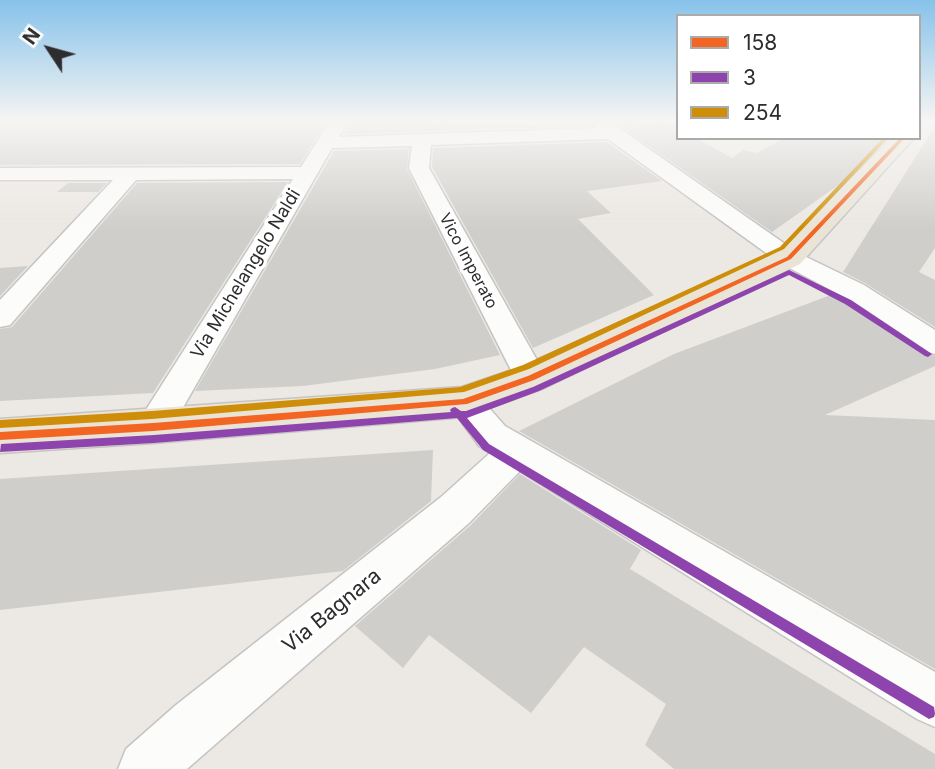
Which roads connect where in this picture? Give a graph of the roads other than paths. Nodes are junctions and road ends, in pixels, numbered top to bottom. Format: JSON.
{"nodes":[{"id":1,"x":318,"y":157,"type":"edge"},
{"id":2,"x":420,"y":157,"type":"edge"},
{"id":3,"x":648,"y":157,"type":"edge"},
{"id":4,"x":886,"y":157,"type":"edge"},
{"id":5,"x":131,"y":173,"type":"junction"},
{"id":6,"x":308,"y":173,"type":"junction"},
{"id":7,"x":0,"y":174,"type":"edge"},
{"id":8,"x":789,"y":258,"type":"junction"},
{"id":9,"x":0,"y":318,"type":"edge"},
{"id":10,"x":935,"y":344,"type":"edge"},
{"id":11,"x":531,"y":378,"type":"junction"},
{"id":12,"x":464,"y":402,"type":"junction"},
{"id":13,"x":153,"y":428,"type":"junction"},
{"id":14,"x":0,"y":436,"type":"edge"},
{"id":15,"x":516,"y":451,"type":"junction"},
{"id":16,"x":935,"y":701,"type":"edge"},
{"id":17,"x":146,"y":769,"type":"edge"}],
"edges":[{"from":1,"to":6,"type":"street","name":"Via Michelangelo Naldi"},
{"from":2,"to":11,"type":"street","name":"Vico Imperato"},
{"from":3,"to":8,"type":"street"},
{"from":4,"to":8,"type":"main road"},
{"from":5,"to":6,"type":"street"},
{"from":5,"to":7,"type":"street"},
{"from":5,"to":9,"type":"street"},
{"from":6,"to":13,"type":"street","name":"Via Michelangelo Naldi"},
{"from":8,"to":10,"type":"street"},
{"from":8,"to":11,"type":"main road"},
{"from":11,"to":12,"type":"main road"},
{"from":12,"to":13,"type":"main road"},
{"from":12,"to":15,"type":"street"},
{"from":13,"to":14,"type":"main road"},
{"from":15,"to":16,"type":"street"},
{"from":15,"to":17,"type":"street","name":"Via Bagnara"}]}
